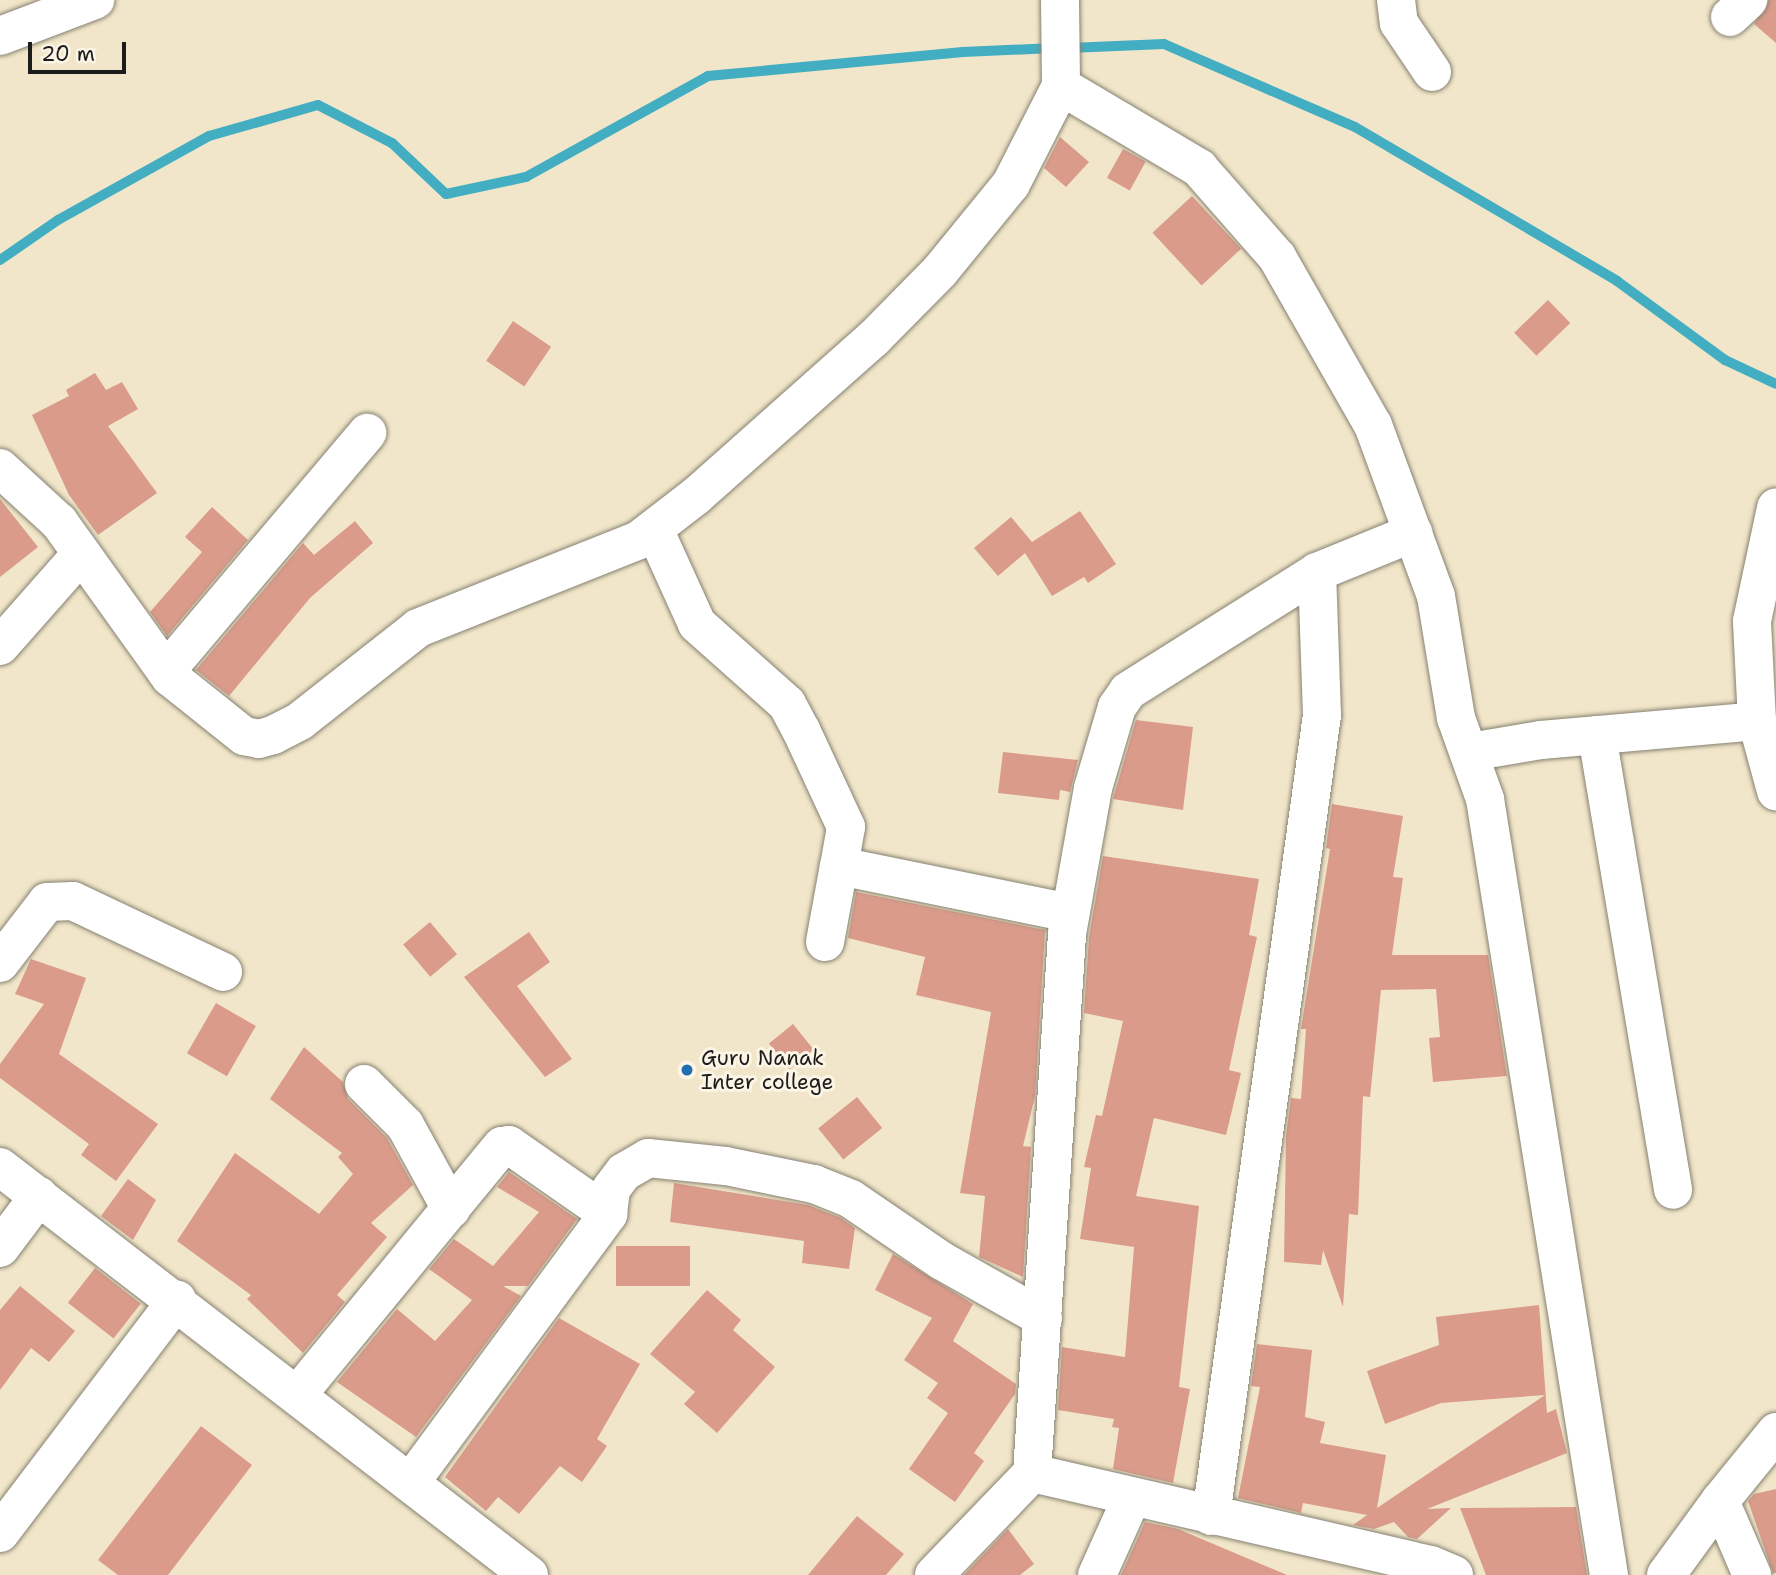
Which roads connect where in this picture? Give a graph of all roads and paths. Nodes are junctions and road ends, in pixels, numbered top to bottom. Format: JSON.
{"nodes":[{"id":1,"x":95,"y":0,"type":"edge"},
{"id":2,"x":1396,"y":0,"type":"edge"},
{"id":3,"x":1061,"y":6,"type":"edge"},
{"id":4,"x":0,"y":36,"type":"edge"},
{"id":5,"x":1432,"y":72,"type":"dead end"},
{"id":6,"x":1060,"y":75,"type":"junction"},
{"id":7,"x":367,"y":433,"type":"dead end"},
{"id":8,"x":0,"y":468,"type":"edge"},
{"id":9,"x":1776,"y":508,"type":"edge"},
{"id":10,"x":654,"y":529,"type":"junction"},
{"id":11,"x":1413,"y":533,"type":"junction"},
{"id":12,"x":82,"y":554,"type":"junction"},
{"id":13,"x":1317,"y":572,"type":"junction"},
{"id":14,"x":0,"y":646,"type":"edge"},
{"id":15,"x":166,"y":671,"type":"junction"},
{"id":16,"x":1757,"y":721,"type":"junction"},
{"id":17,"x":1597,"y":735,"type":"junction"},
{"id":18,"x":1469,"y":752,"type":"junction"},
{"id":19,"x":1776,"y":790,"type":"edge"},
{"id":20,"x":839,"y":866,"type":"junction"},
{"id":21,"x":1070,"y":913,"type":"junction"},
{"id":22,"x":825,"y":942,"type":"dead end"},
{"id":23,"x":0,"y":963,"type":"edge"},
{"id":24,"x":223,"y":972,"type":"dead end"},
{"id":25,"x":364,"y":1084,"type":"dead end"},
{"id":26,"x":0,"y":1167,"type":"edge"},
{"id":27,"x":1673,"y":1189,"type":"dead end"},
{"id":28,"x":39,"y":1196,"type":"junction"},
{"id":29,"x":451,"y":1209,"type":"junction"},
{"id":30,"x":608,"y":1214,"type":"junction"},
{"id":31,"x":0,"y":1248,"type":"edge"},
{"id":32,"x":177,"y":1300,"type":"junction"},
{"id":33,"x":1043,"y":1318,"type":"junction"},
{"id":34,"x":298,"y":1394,"type":"junction"},
{"id":35,"x":1776,"y":1432,"type":"edge"},
{"id":36,"x":1032,"y":1473,"type":"junction"},
{"id":37,"x":410,"y":1483,"type":"junction"},
{"id":38,"x":1132,"y":1497,"type":"junction"},
{"id":39,"x":1720,"y":1501,"type":"junction"},
{"id":40,"x":1211,"y":1516,"type":"junction"},
{"id":41,"x":0,"y":1533,"type":"edge"},
{"id":42,"x":529,"y":1575,"type":"edge"},
{"id":43,"x":934,"y":1575,"type":"edge"},
{"id":44,"x":1097,"y":1575,"type":"edge"},
{"id":45,"x":1454,"y":1575,"type":"edge"},
{"id":46,"x":1609,"y":1575,"type":"edge"},
{"id":47,"x":1666,"y":1575,"type":"edge"},
{"id":48,"x":1752,"y":1575,"type":"edge"}],
"edges":[{"from":1,"to":4,"type":"street"},
{"from":2,"to":5,"type":"street"},
{"from":3,"to":6,"type":"street"},
{"from":6,"to":10,"type":"street"},
{"from":6,"to":11,"type":"street"},
{"from":7,"to":15,"type":"street"},
{"from":8,"to":12,"type":"street"},
{"from":9,"to":16,"type":"street"},
{"from":10,"to":15,"type":"street"},
{"from":10,"to":20,"type":"street"},
{"from":11,"to":13,"type":"street"},
{"from":11,"to":18,"type":"street"},
{"from":12,"to":14,"type":"street"},
{"from":12,"to":15,"type":"street"},
{"from":13,"to":21,"type":"street"},
{"from":13,"to":40,"type":"street"},
{"from":16,"to":17,"type":"street"},
{"from":16,"to":19,"type":"street"},
{"from":17,"to":18,"type":"street"},
{"from":17,"to":27,"type":"street"},
{"from":18,"to":46,"type":"street"},
{"from":20,"to":21,"type":"street"},
{"from":20,"to":22,"type":"street"},
{"from":21,"to":33,"type":"street"},
{"from":23,"to":24,"type":"street"},
{"from":25,"to":29,"type":"street"},
{"from":26,"to":28,"type":"street"},
{"from":28,"to":31,"type":"street"},
{"from":28,"to":32,"type":"street"},
{"from":29,"to":30,"type":"street"},
{"from":29,"to":34,"type":"street"},
{"from":30,"to":33,"type":"street"},
{"from":30,"to":37,"type":"street"},
{"from":32,"to":34,"type":"street"},
{"from":32,"to":41,"type":"street"},
{"from":33,"to":36,"type":"street"},
{"from":34,"to":37,"type":"street"},
{"from":35,"to":39,"type":"street"},
{"from":36,"to":38,"type":"street"},
{"from":36,"to":43,"type":"street"},
{"from":37,"to":42,"type":"street"},
{"from":38,"to":40,"type":"street"},
{"from":38,"to":44,"type":"street"},
{"from":39,"to":47,"type":"street"},
{"from":39,"to":48,"type":"street"},
{"from":40,"to":45,"type":"street"}]}
